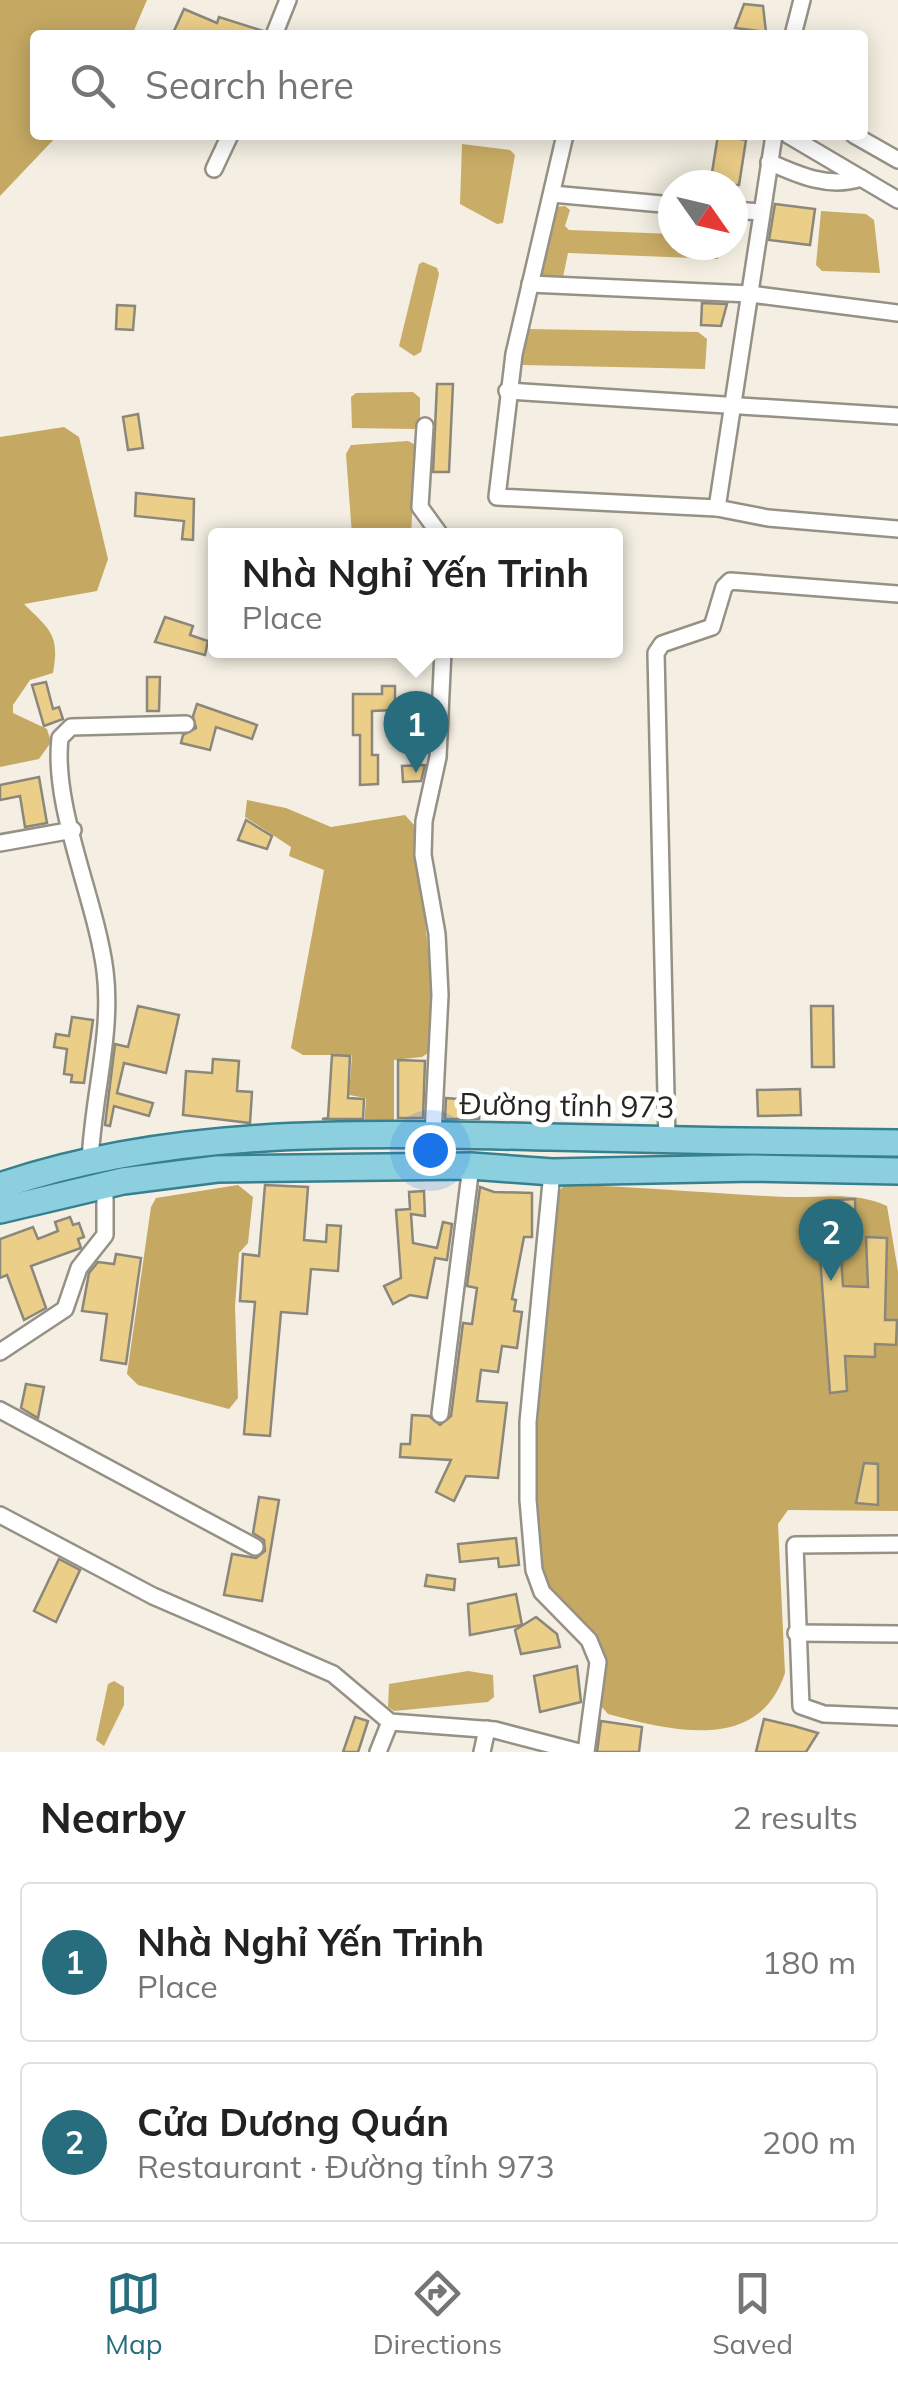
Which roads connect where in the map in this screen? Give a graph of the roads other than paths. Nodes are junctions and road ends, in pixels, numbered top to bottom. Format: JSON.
{"nodes":[{"id":1,"x":288,"y":0,"type":"edge"},
{"id":2,"x":802,"y":0,"type":"edge"},
{"id":3,"x":276,"y":30,"type":"edge"},
{"id":4,"x":794,"y":30,"type":"edge"},
{"id":5,"x":228,"y":140,"type":"edge"},
{"id":6,"x":564,"y":140,"type":"edge"},
{"id":7,"x":773,"y":140,"type":"edge"},
{"id":8,"x":796,"y":140,"type":"edge"},
{"id":9,"x":863,"y":140,"type":"edge"},
{"id":10,"x":898,"y":160,"type":"edge"},
{"id":11,"x":769,"y":162,"type":"junction"},
{"id":12,"x":214,"y":169,"type":"dead end"},
{"id":13,"x":861,"y":178,"type":"junction"},
{"id":14,"x":552,"y":194,"type":"junction"},
{"id":15,"x":898,"y":200,"type":"edge"},
{"id":16,"x":658,"y":205,"type":"edge"},
{"id":17,"x":748,"y":211,"type":"edge"},
{"id":18,"x":761,"y":212,"type":"junction"},
{"id":19,"x":530,"y":284,"type":"junction"},
{"id":20,"x":750,"y":294,"type":"junction"},
{"id":21,"x":898,"y":313,"type":"edge"},
{"id":22,"x":508,"y":391,"type":"junction"},
{"id":23,"x":731,"y":404,"type":"junction"},
{"id":24,"x":898,"y":416,"type":"edge"},
{"id":25,"x":425,"y":426,"type":"dead end"},
{"id":26,"x":717,"y":508,"type":"junction"},
{"id":27,"x":435,"y":528,"type":"edge"},
{"id":28,"x":898,"y":529,"type":"edge"},
{"id":29,"x":898,"y":594,"type":"edge"},
{"id":30,"x":443,"y":658,"type":"edge"},
{"id":31,"x":186,"y":724,"type":"dead end"},
{"id":32,"x":74,"y":830,"type":"junction"},
{"id":33,"x":0,"y":843,"type":"edge"},
{"id":34,"x":432,"y":1134,"type":"junction"},
{"id":35,"x":667,"y":1140,"type":"junction"},
{"id":36,"x":898,"y":1143,"type":"edge"},
{"id":37,"x":90,"y":1163,"type":"junction"},
{"id":38,"x":470,"y":1166,"type":"junction"},
{"id":39,"x":898,"y":1171,"type":"edge"},
{"id":40,"x":552,"y":1172,"type":"junction"},
{"id":41,"x":106,"y":1185,"type":"junction"},
{"id":42,"x":0,"y":1186,"type":"edge"},
{"id":43,"x":0,"y":1210,"type":"edge"},
{"id":44,"x":0,"y":1352,"type":"edge"},
{"id":45,"x":0,"y":1410,"type":"edge"},
{"id":46,"x":440,"y":1414,"type":"dead end"},
{"id":47,"x":0,"y":1515,"type":"edge"},
{"id":48,"x":898,"y":1544,"type":"edge"},
{"id":49,"x":255,"y":1548,"type":"dead end"},
{"id":50,"x":796,"y":1633,"type":"junction"},
{"id":51,"x":898,"y":1634,"type":"edge"},
{"id":52,"x":898,"y":1717,"type":"edge"},
{"id":53,"x":390,"y":1722,"type":"junction"},
{"id":54,"x":487,"y":1730,"type":"junction"},
{"id":55,"x":378,"y":1752,"type":"edge"},
{"id":56,"x":482,"y":1752,"type":"edge"},
{"id":57,"x":583,"y":1752,"type":"edge"}],
"edges":[{"from":1,"to":3,"type":"street"},
{"from":2,"to":4,"type":"street"},
{"from":5,"to":12,"type":"street"},
{"from":6,"to":14,"type":"street"},
{"from":7,"to":11,"type":"street"},
{"from":8,"to":13,"type":"street"},
{"from":9,"to":10,"type":"street"},
{"from":11,"to":13,"type":"street"},
{"from":11,"to":18,"type":"street"},
{"from":13,"to":15,"type":"street"},
{"from":14,"to":16,"type":"street"},
{"from":14,"to":19,"type":"street"},
{"from":17,"to":18,"type":"street"},
{"from":18,"to":20,"type":"street"},
{"from":19,"to":20,"type":"street"},
{"from":19,"to":22,"type":"street"},
{"from":20,"to":21,"type":"street"},
{"from":20,"to":23,"type":"street"},
{"from":22,"to":23,"type":"street"},
{"from":22,"to":26,"type":"street"},
{"from":23,"to":24,"type":"street"},
{"from":23,"to":26,"type":"street"},
{"from":25,"to":27,"type":"street"},
{"from":26,"to":28,"type":"street"},
{"from":29,"to":35,"type":"street"},
{"from":30,"to":34,"type":"street"},
{"from":31,"to":32,"type":"street"},
{"from":32,"to":33,"type":"street"},
{"from":32,"to":37,"type":"street"},
{"from":34,"to":35,"type":"main road","name":"Đường tỉnh 973"},
{"from":34,"to":37,"type":"main road","name":"Đường tỉnh 973"},
{"from":35,"to":36,"type":"main road","name":"Đường tỉnh 973"},
{"from":37,"to":42,"type":"main road","name":"Đường tỉnh 973"},
{"from":38,"to":40,"type":"main road","name":"Đường tỉnh 973"},
{"from":38,"to":41,"type":"main road","name":"Đường tỉnh 973"},
{"from":38,"to":46,"type":"street"},
{"from":39,"to":40,"type":"main road","name":"Đường tỉnh 973"},
{"from":40,"to":57,"type":"street"},
{"from":41,"to":43,"type":"main road","name":"Đường tỉnh 973"},
{"from":41,"to":44,"type":"street"},
{"from":45,"to":49,"type":"street"},
{"from":47,"to":53,"type":"street"},
{"from":48,"to":50,"type":"street"},
{"from":50,"to":51,"type":"street"},
{"from":50,"to":52,"type":"street"},
{"from":53,"to":54,"type":"street"},
{"from":53,"to":55,"type":"street"},
{"from":54,"to":56,"type":"street"},
{"from":54,"to":57,"type":"street"}]}
